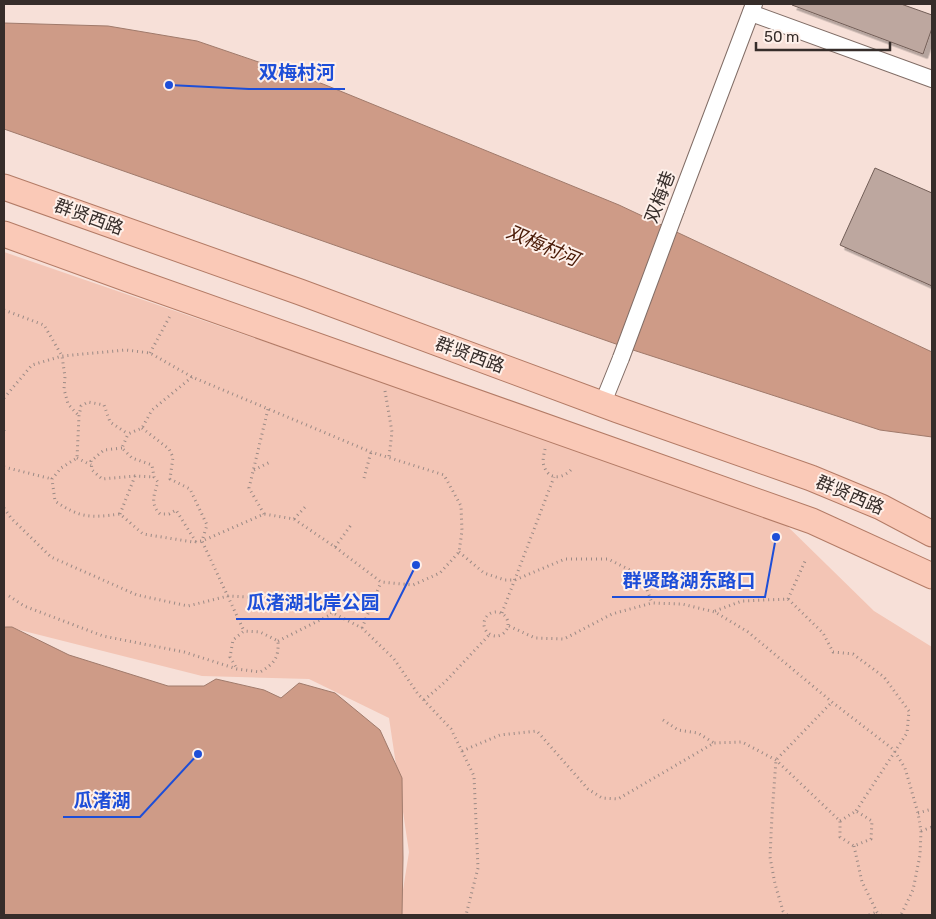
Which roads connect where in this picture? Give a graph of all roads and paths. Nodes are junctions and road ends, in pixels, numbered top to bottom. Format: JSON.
{"nodes":[{"id":1,"x":753,"y":8,"type":"edge"},
{"id":2,"x":932,"y":79,"type":"edge"},
{"id":3,"x":4,"y":187,"type":"edge"},
{"id":4,"x":4,"y":234,"type":"edge"},
{"id":5,"x":4,"y":310,"type":"edge"},
{"id":6,"x":173,"y":310,"type":"dead end"},
{"id":7,"x":150,"y":353,"type":"junction"},
{"id":8,"x":62,"y":356,"type":"junction"},
{"id":9,"x":192,"y":377,"type":"junction"},
{"id":10,"x":384,"y":383,"type":"dead end"},
{"id":11,"x":4,"y":398,"type":"edge"},
{"id":12,"x":602,"y":404,"type":"junction"},
{"id":13,"x":268,"y":409,"type":"junction"},
{"id":14,"x":79,"y":416,"type":"junction"},
{"id":15,"x":142,"y":428,"type":"junction"},
{"id":16,"x":128,"y":434,"type":"junction"},
{"id":17,"x":546,"y":446,"type":"dead end"},
{"id":18,"x":122,"y":448,"type":"junction"},
{"id":19,"x":371,"y":452,"type":"junction"},
{"id":20,"x":77,"y":458,"type":"junction"},
{"id":21,"x":389,"y":458,"type":"junction"},
{"id":22,"x":270,"y":462,"type":"dead end"},
{"id":23,"x":91,"y":465,"type":"junction"},
{"id":24,"x":4,"y":467,"type":"edge"},
{"id":25,"x":573,"y":467,"type":"dead end"},
{"id":26,"x":253,"y":470,"type":"junction"},
{"id":27,"x":135,"y":476,"type":"junction"},
{"id":28,"x":554,"y":476,"type":"junction"},
{"id":29,"x":154,"y":477,"type":"junction"},
{"id":30,"x":364,"y":478,"type":"dead end"},
{"id":31,"x":52,"y":479,"type":"junction"},
{"id":32,"x":306,"y":506,"type":"dead end"},
{"id":33,"x":4,"y":508,"type":"edge"},
{"id":34,"x":120,"y":514,"type":"junction"},
{"id":35,"x":264,"y":514,"type":"junction"},
{"id":36,"x":294,"y":519,"type":"junction"},
{"id":37,"x":351,"y":525,"type":"dead end"},
{"id":38,"x":932,"y":534,"type":"edge"},
{"id":39,"x":202,"y":541,"type":"junction"},
{"id":40,"x":196,"y":542,"type":"junction"},
{"id":41,"x":336,"y":547,"type":"junction"},
{"id":42,"x":459,"y":552,"type":"junction"},
{"id":43,"x":806,"y":559,"type":"dead end"},
{"id":44,"x":932,"y":576,"type":"edge"},
{"id":45,"x":515,"y":580,"type":"junction"},
{"id":46,"x":382,"y":582,"type":"junction"},
{"id":47,"x":4,"y":596,"type":"edge"},
{"id":48,"x":228,"y":596,"type":"junction"},
{"id":49,"x":788,"y":599,"type":"junction"},
{"id":50,"x":652,"y":603,"type":"junction"},
{"id":51,"x":715,"y":612,"type":"junction"},
{"id":52,"x":333,"y":613,"type":"junction"},
{"id":53,"x":502,"y":613,"type":"junction"},
{"id":54,"x":509,"y":626,"type":"junction"},
{"id":55,"x":362,"y":628,"type":"junction"},
{"id":56,"x":244,"y":631,"type":"junction"},
{"id":57,"x":489,"y":635,"type":"junction"},
{"id":58,"x":278,"y":641,"type":"junction"},
{"id":59,"x":237,"y":669,"type":"junction"},
{"id":60,"x":424,"y":700,"type":"junction"},
{"id":61,"x":832,"y":702,"type":"junction"},
{"id":62,"x":663,"y":720,"type":"dead end"},
{"id":63,"x":714,"y":743,"type":"junction"},
{"id":64,"x":894,"y":750,"type":"junction"},
{"id":65,"x":462,"y":751,"type":"junction"},
{"id":66,"x":776,"y":760,"type":"junction"},
{"id":67,"x":932,"y":810,"type":"edge"},
{"id":68,"x":856,"y":811,"type":"junction"},
{"id":69,"x":918,"y":814,"type":"junction"},
{"id":70,"x":840,"y":821,"type":"junction"},
{"id":71,"x":932,"y":828,"type":"edge"},
{"id":72,"x":921,"y":831,"type":"junction"},
{"id":73,"x":854,"y":846,"type":"junction"},
{"id":74,"x":877,"y":912,"type":"junction"},
{"id":75,"x":466,"y":915,"type":"edge"},
{"id":76,"x":787,"y":915,"type":"edge"},
{"id":77,"x":869,"y":915,"type":"edge"},
{"id":78,"x":881,"y":915,"type":"edge"},
{"id":79,"x":901,"y":915,"type":"edge"}],
"edges":[{"from":1,"to":2,"type":"street"},
{"from":1,"to":12,"type":"street","name":"双梅巷","bridge":true},
{"from":3,"to":12,"type":"main road","name":"群贤西路"},
{"from":4,"to":44,"type":"main road"},
{"from":5,"to":8,"type":"path"},
{"from":6,"to":7,"type":"path"},
{"from":7,"to":8,"type":"path"},
{"from":7,"to":9,"type":"path"},
{"from":8,"to":11,"type":"path"},
{"from":8,"to":14,"type":"path"},
{"from":9,"to":13,"type":"path"},
{"from":9,"to":15,"type":"path"},
{"from":10,"to":21,"type":"path"},
{"from":12,"to":38,"type":"main road","name":"群贤西路"},
{"from":13,"to":19,"type":"path"},
{"from":13,"to":26,"type":"path"},
{"from":14,"to":16,"type":"path"},
{"from":14,"to":20,"type":"path"},
{"from":15,"to":16,"type":"path"},
{"from":15,"to":39,"type":"path"},
{"from":16,"to":18,"type":"path"},
{"from":17,"to":28,"type":"path"},
{"from":18,"to":23,"type":"path"},
{"from":18,"to":29,"type":"path"},
{"from":19,"to":21,"type":"path"},
{"from":19,"to":30,"type":"path"},
{"from":20,"to":23,"type":"path"},
{"from":20,"to":31,"type":"path"},
{"from":21,"to":42,"type":"path"},
{"from":22,"to":26,"type":"path"},
{"from":23,"to":27,"type":"path"},
{"from":24,"to":31,"type":"path"},
{"from":25,"to":28,"type":"path"},
{"from":26,"to":35,"type":"path"},
{"from":27,"to":29,"type":"path"},
{"from":27,"to":34,"type":"path"},
{"from":28,"to":45,"type":"path"},
{"from":29,"to":40,"type":"path"},
{"from":31,"to":34,"type":"path"},
{"from":32,"to":36,"type":"path"},
{"from":33,"to":48,"type":"path"},
{"from":34,"to":40,"type":"path"},
{"from":35,"to":36,"type":"path"},
{"from":35,"to":39,"type":"path"},
{"from":36,"to":41,"type":"path"},
{"from":37,"to":41,"type":"path"},
{"from":39,"to":40,"type":"path"},
{"from":39,"to":48,"type":"path"},
{"from":41,"to":46,"type":"path"},
{"from":42,"to":45,"type":"path"},
{"from":42,"to":46,"type":"path"},
{"from":43,"to":49,"type":"path"},
{"from":45,"to":50,"type":"path"},
{"from":45,"to":53,"type":"path"},
{"from":46,"to":55,"type":"path"},
{"from":47,"to":59,"type":"path"},
{"from":48,"to":52,"type":"path"},
{"from":48,"to":56,"type":"path"},
{"from":49,"to":51,"type":"path"},
{"from":49,"to":64,"type":"path"},
{"from":50,"to":51,"type":"path"},
{"from":50,"to":54,"type":"path"},
{"from":51,"to":61,"type":"path"},
{"from":52,"to":55,"type":"path"},
{"from":52,"to":58,"type":"path"},
{"from":53,"to":54,"type":"path"},
{"from":53,"to":57,"type":"path"},
{"from":54,"to":57,"type":"path"},
{"from":55,"to":60,"type":"path"},
{"from":56,"to":58,"type":"path"},
{"from":56,"to":59,"type":"path"},
{"from":57,"to":60,"type":"path"},
{"from":58,"to":59,"type":"path"},
{"from":60,"to":65,"type":"path"},
{"from":61,"to":64,"type":"path"},
{"from":61,"to":66,"type":"path"},
{"from":62,"to":63,"type":"path"},
{"from":63,"to":65,"type":"path"},
{"from":63,"to":66,"type":"path"},
{"from":64,"to":68,"type":"path"},
{"from":64,"to":69,"type":"path"},
{"from":65,"to":75,"type":"path"},
{"from":66,"to":70,"type":"path"},
{"from":66,"to":76,"type":"path"},
{"from":67,"to":69,"type":"path"},
{"from":68,"to":70,"type":"path"},
{"from":68,"to":73,"type":"path"},
{"from":69,"to":72,"type":"path"},
{"from":70,"to":73,"type":"path"},
{"from":71,"to":72,"type":"path"},
{"from":72,"to":79,"type":"path"},
{"from":73,"to":74,"type":"path"},
{"from":74,"to":77,"type":"path"},
{"from":74,"to":78,"type":"path"}]}
